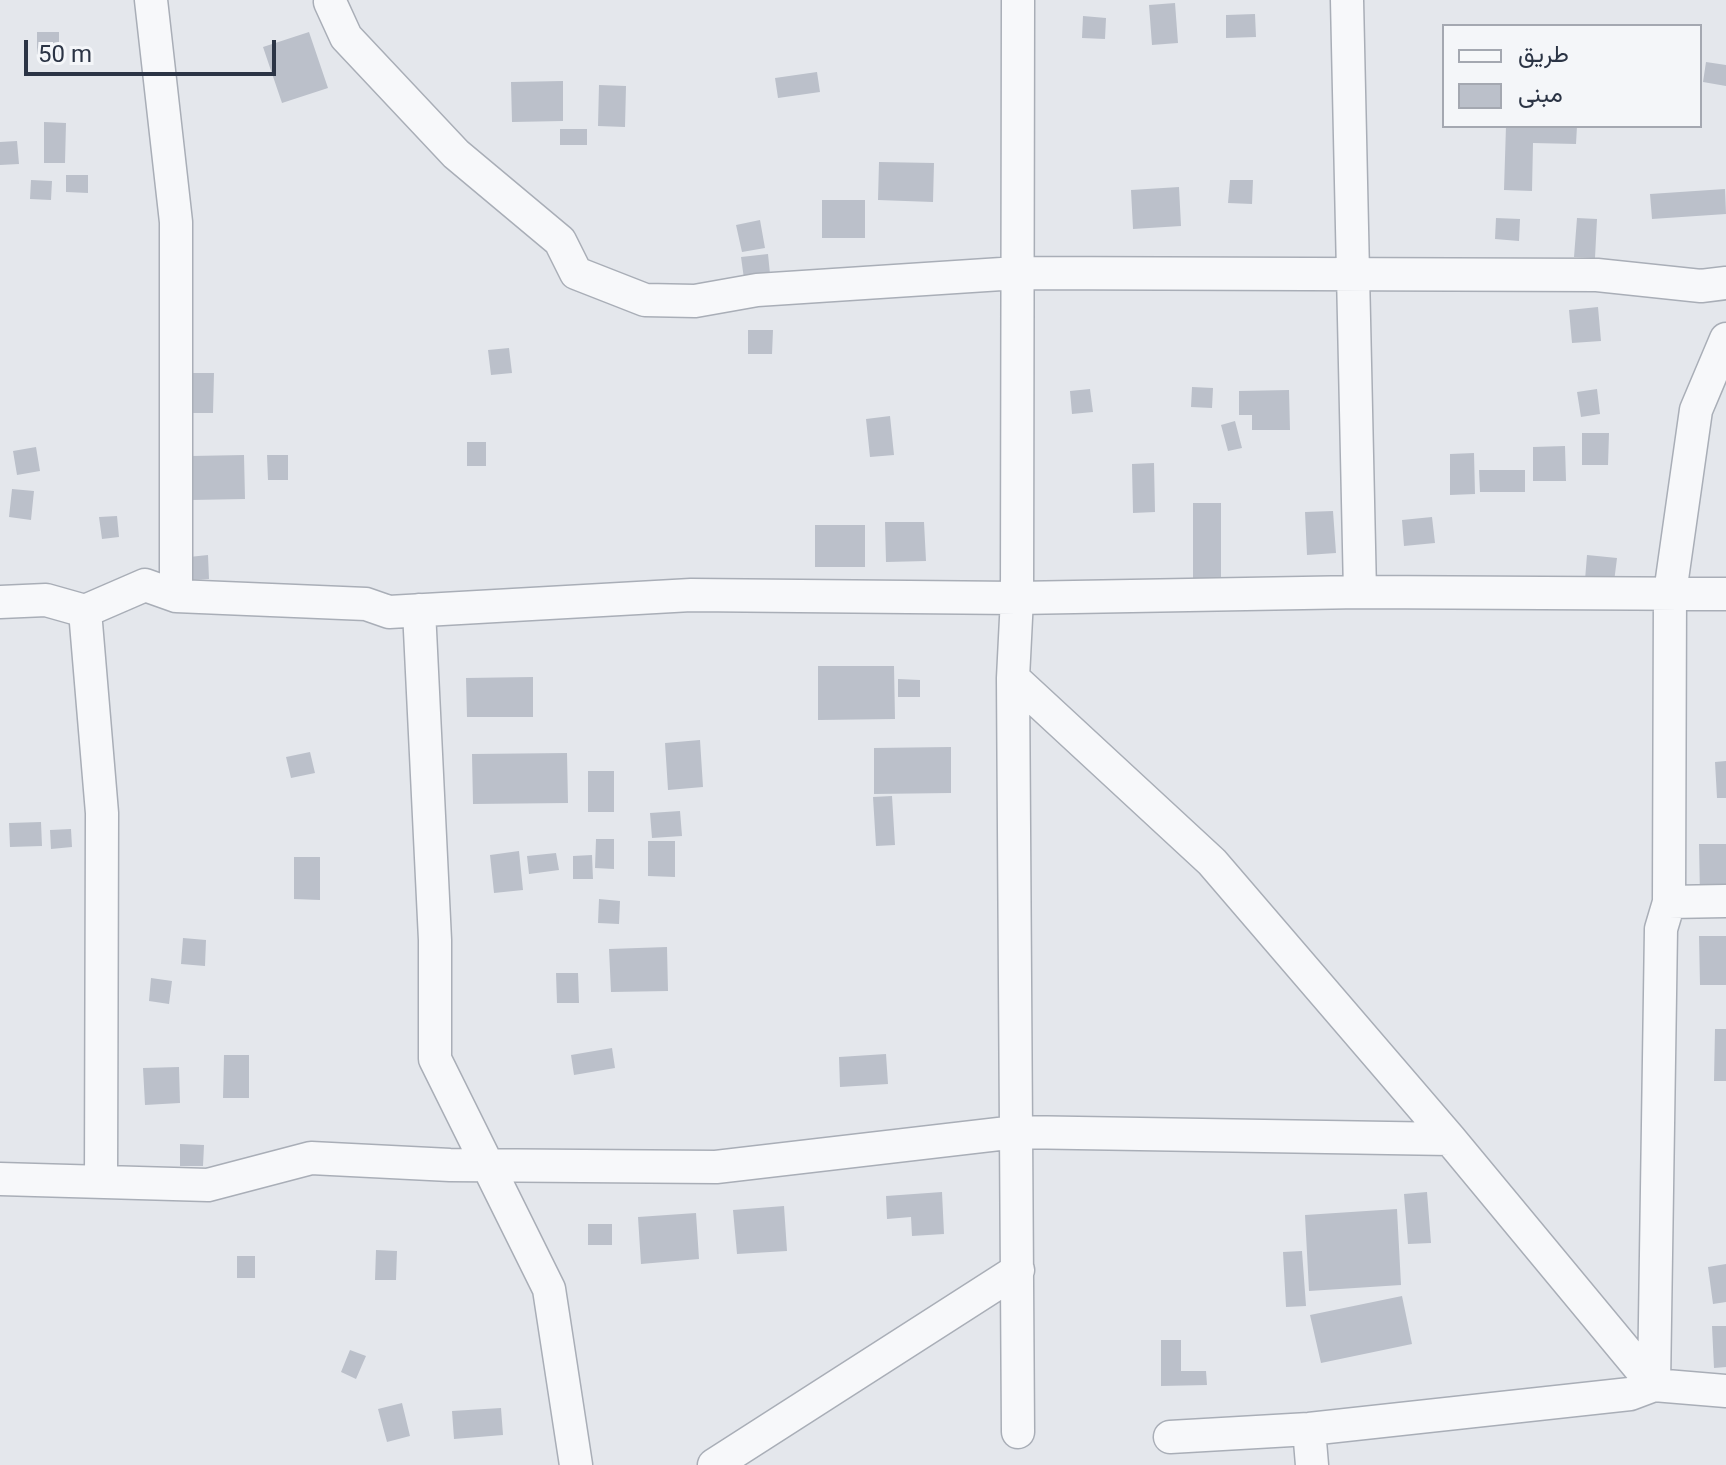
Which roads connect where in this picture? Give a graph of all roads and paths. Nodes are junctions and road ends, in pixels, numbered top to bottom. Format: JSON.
{"nodes":[{"id":1,"x":151,"y":0,"type":"edge"},
{"id":2,"x":1018,"y":0,"type":"edge"},
{"id":3,"x":1347,"y":0,"type":"edge"},
{"id":4,"x":332,"y":1,"type":"edge"},
{"id":5,"x":1351,"y":272,"type":"junction"},
{"id":6,"x":1017,"y":273,"type":"junction"},
{"id":7,"x":1726,"y":283,"type":"edge"},
{"id":8,"x":1726,"y":339,"type":"edge"},
{"id":9,"x":1360,"y":592,"type":"junction"},
{"id":10,"x":1670,"y":593,"type":"junction"},
{"id":11,"x":1726,"y":594,"type":"edge"},
{"id":12,"x":176,"y":596,"type":"junction"},
{"id":13,"x":1017,"y":598,"type":"junction"},
{"id":14,"x":0,"y":602,"type":"edge"},
{"id":15,"x":419,"y":610,"type":"junction"},
{"id":16,"x":85,"y":611,"type":"junction"},
{"id":17,"x":1013,"y":678,"type":"junction"},
{"id":18,"x":1726,"y":901,"type":"edge"},
{"id":19,"x":1669,"y":902,"type":"junction"},
{"id":20,"x":1016,"y":1132,"type":"junction"},
{"id":21,"x":1450,"y":1139,"type":"junction"},
{"id":22,"x":490,"y":1165,"type":"junction"},
{"id":23,"x":0,"y":1179,"type":"edge"},
{"id":24,"x":101,"y":1182,"type":"junction"},
{"id":25,"x":1018,"y":1270,"type":"junction"},
{"id":26,"x":1654,"y":1385,"type":"junction"},
{"id":27,"x":1726,"y":1391,"type":"edge"},
{"id":28,"x":1309,"y":1429,"type":"junction"},
{"id":29,"x":1018,"y":1432,"type":"dead end"},
{"id":30,"x":1170,"y":1437,"type":"dead end"},
{"id":31,"x":576,"y":1465,"type":"edge"},
{"id":32,"x":714,"y":1465,"type":"edge"},
{"id":33,"x":1312,"y":1465,"type":"edge"}],
"edges":[{"from":1,"to":12,"type":"street"},
{"from":2,"to":6,"type":"street"},
{"from":3,"to":5,"type":"street"},
{"from":4,"to":6,"type":"street"},
{"from":5,"to":6,"type":"street"},
{"from":5,"to":7,"type":"street"},
{"from":5,"to":9,"type":"street"},
{"from":6,"to":13,"type":"street"},
{"from":8,"to":10,"type":"street"},
{"from":9,"to":10,"type":"street"},
{"from":9,"to":13,"type":"street"},
{"from":10,"to":11,"type":"street"},
{"from":10,"to":19,"type":"street"},
{"from":12,"to":15,"type":"street"},
{"from":12,"to":16,"type":"street"},
{"from":13,"to":15,"type":"street"},
{"from":13,"to":17,"type":"street"},
{"from":14,"to":16,"type":"street"},
{"from":15,"to":22,"type":"street"},
{"from":16,"to":24,"type":"street"},
{"from":17,"to":20,"type":"street"},
{"from":17,"to":21,"type":"street"},
{"from":18,"to":19,"type":"street"},
{"from":19,"to":26,"type":"street"},
{"from":20,"to":21,"type":"street"},
{"from":20,"to":22,"type":"street"},
{"from":20,"to":25,"type":"street"},
{"from":21,"to":26,"type":"street"},
{"from":22,"to":24,"type":"street"},
{"from":22,"to":31,"type":"street"},
{"from":23,"to":24,"type":"street"},
{"from":25,"to":29,"type":"street"},
{"from":25,"to":32,"type":"street"},
{"from":26,"to":27,"type":"street"},
{"from":26,"to":28,"type":"street"},
{"from":28,"to":30,"type":"street"},
{"from":28,"to":33,"type":"street"}]}
